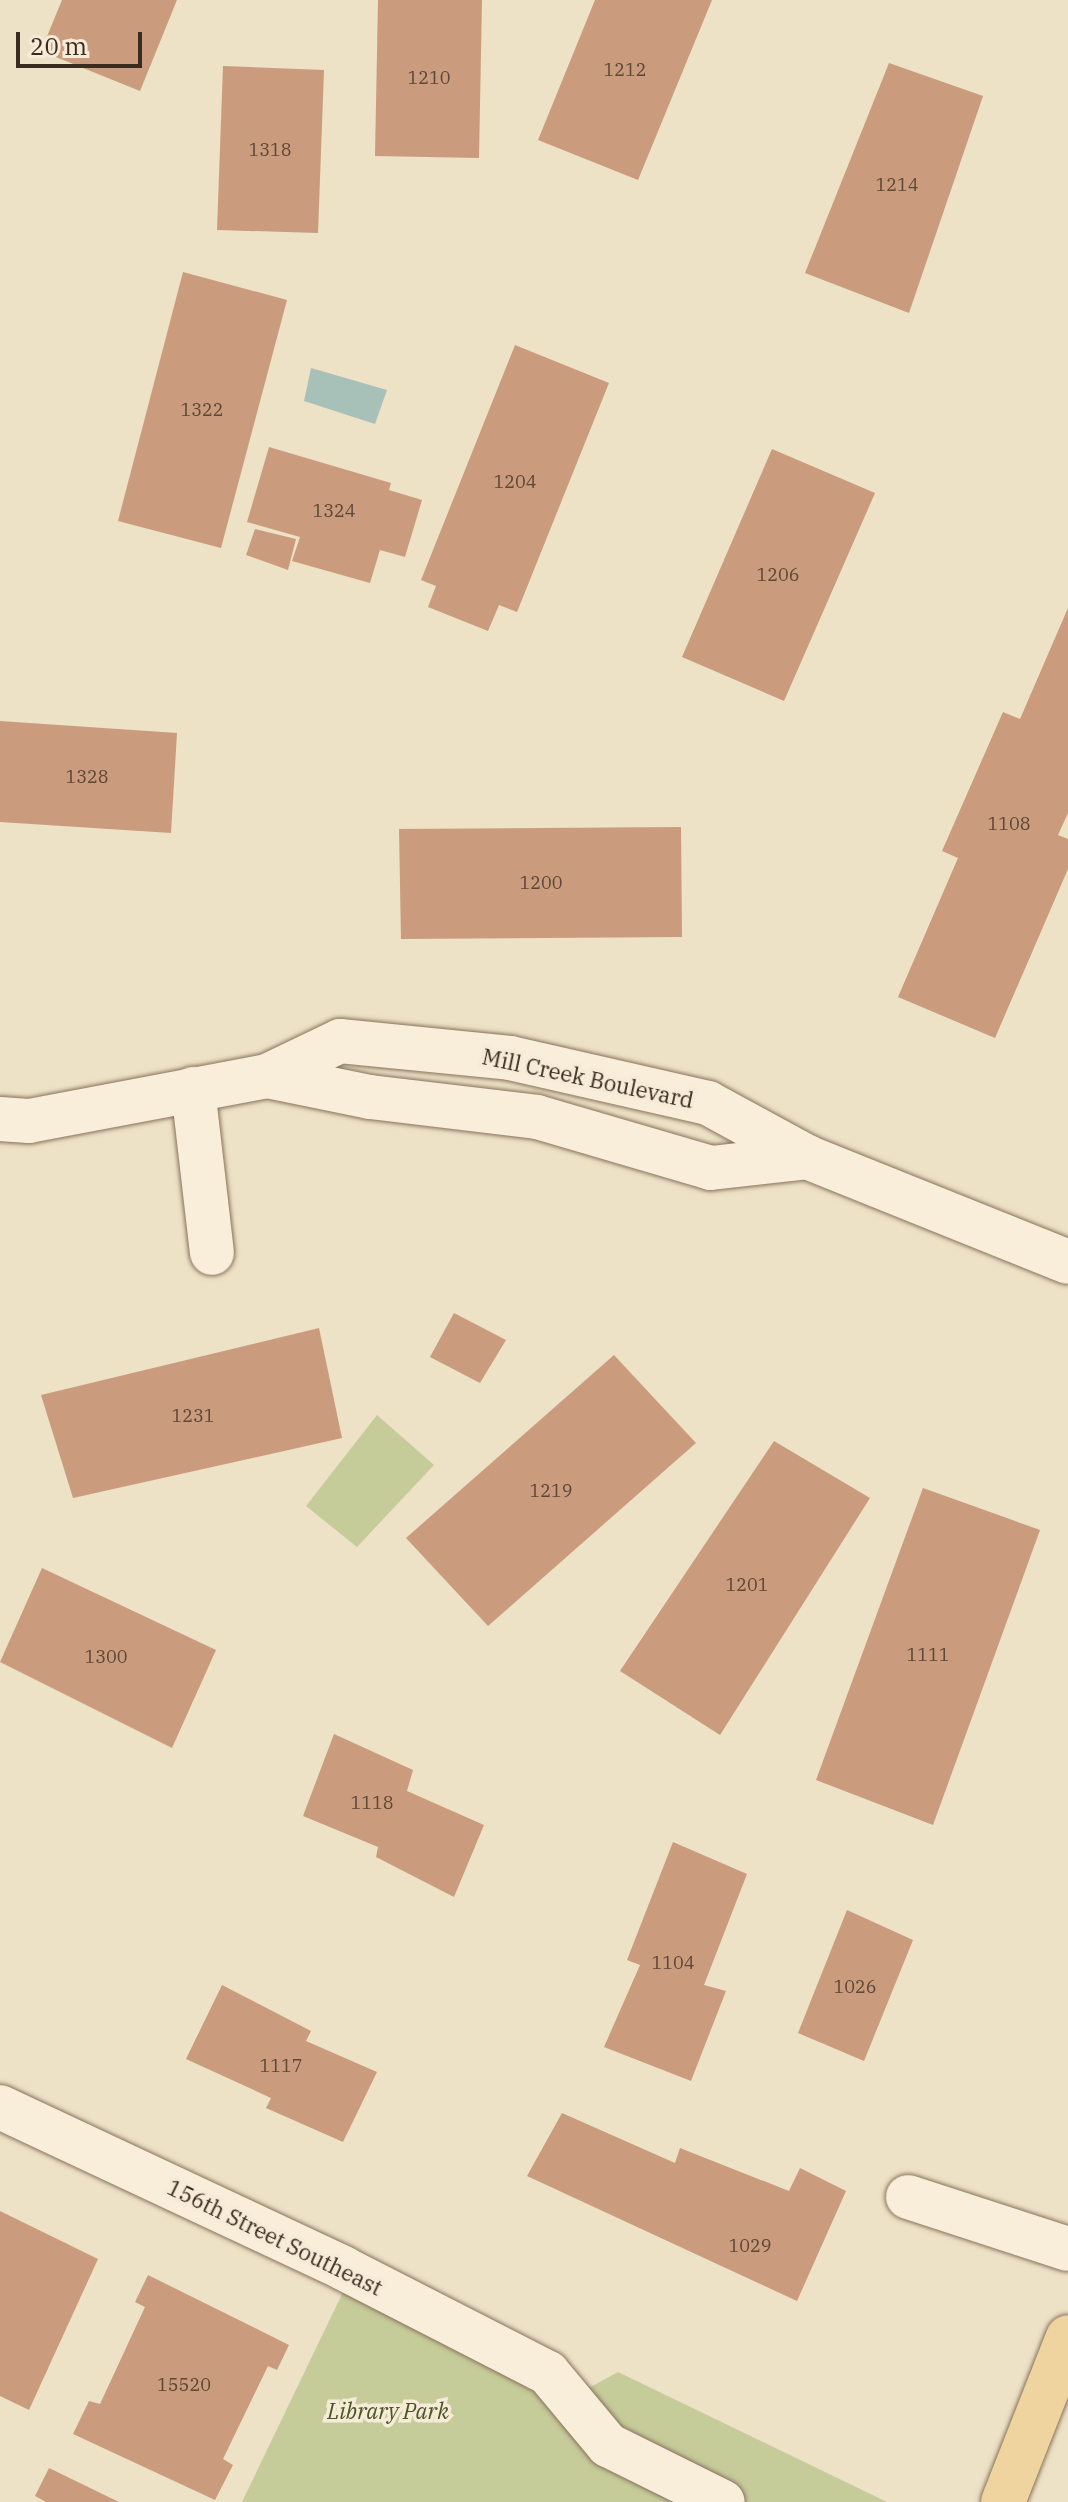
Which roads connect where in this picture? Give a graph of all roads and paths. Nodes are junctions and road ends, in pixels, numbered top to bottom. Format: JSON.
{"nodes":[{"id":1,"x":267,"y":1076,"type":"junction"},
{"id":2,"x":193,"y":1089,"type":"junction"},
{"id":3,"x":10,"y":1128,"type":"edge"},
{"id":4,"x":807,"y":1157,"type":"junction"},
{"id":5,"x":212,"y":1253,"type":"dead end"},
{"id":6,"x":1068,"y":1262,"type":"edge"},
{"id":7,"x":0,"y":2107,"type":"edge"},
{"id":8,"x":908,"y":2197,"type":"dead end"},
{"id":9,"x":1068,"y":2249,"type":"edge"},
{"id":10,"x":1068,"y":2337,"type":"edge"},
{"id":11,"x":723,"y":2502,"type":"edge"},
{"id":12,"x":1003,"y":2502,"type":"edge"}],
"edges":[{"from":1,"to":2,"type":"street","name":"Mill Creek Boulevard"},
{"from":1,"to":4,"type":"street","name":"Mill Creek Boulevard"},
{"from":1,"to":4,"type":"street","name":"Mill Creek Boulevard"},
{"from":2,"to":3,"type":"street","name":"Mill Creek Boulevard"},
{"from":2,"to":5,"type":"street"},
{"from":4,"to":6,"type":"street","name":"Mill Creek Boulevard"},
{"from":7,"to":11,"type":"street","name":"156th Street Southeast"},
{"from":8,"to":9,"type":"street"},
{"from":10,"to":12,"type":"main road"}]}
